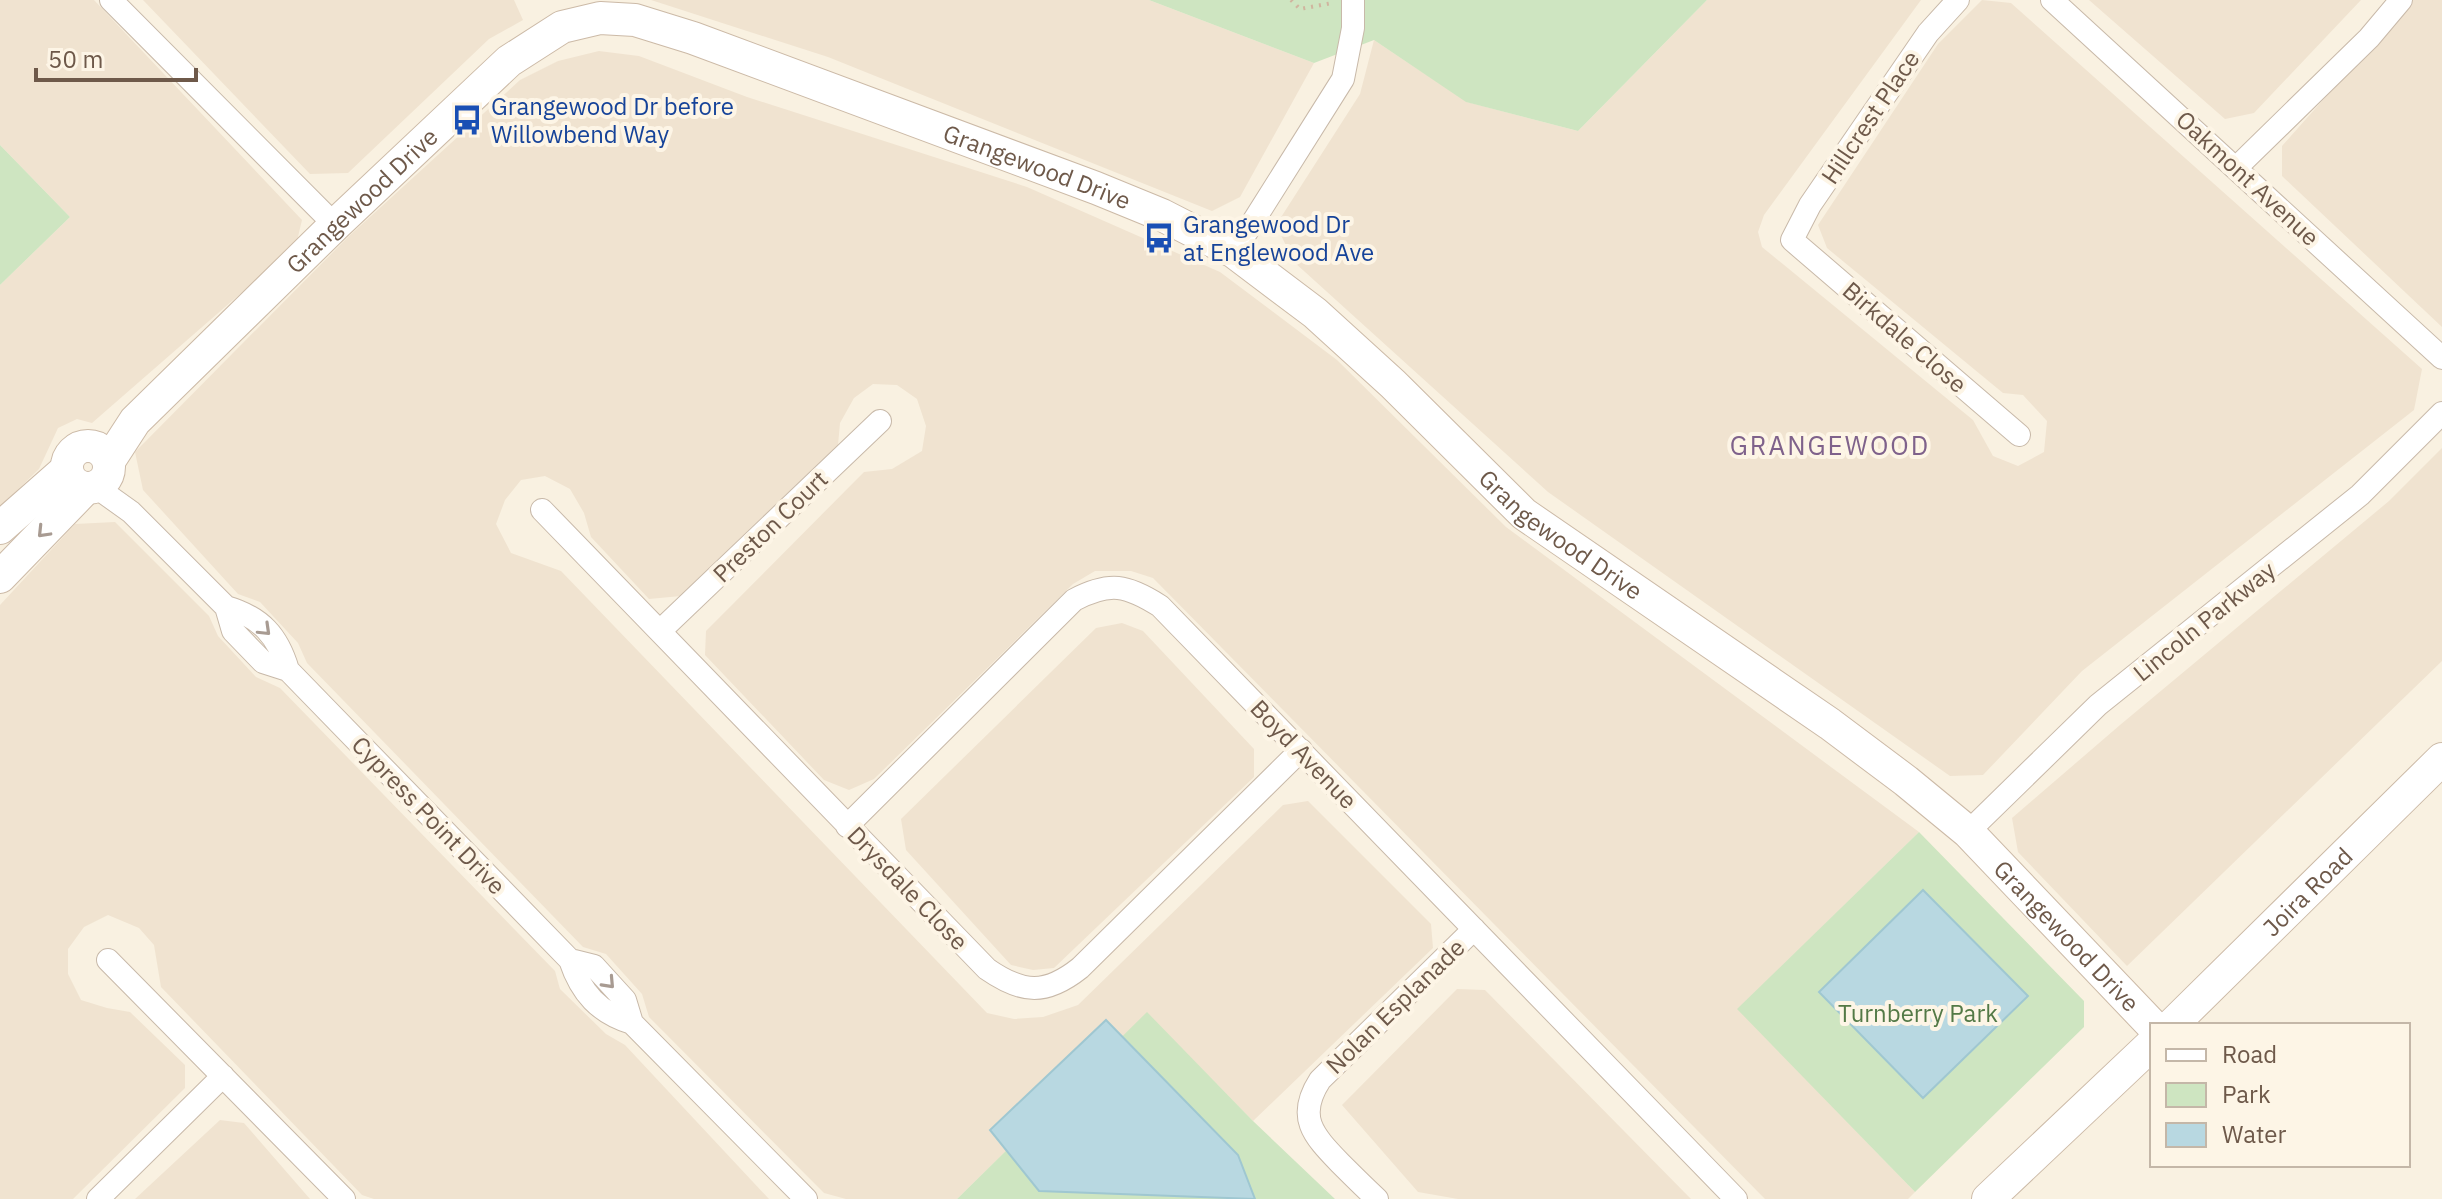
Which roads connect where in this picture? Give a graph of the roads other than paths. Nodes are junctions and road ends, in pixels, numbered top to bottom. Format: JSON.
{"nodes":[{"id":1,"x":111,"y":0,"type":"edge"},
{"id":2,"x":1958,"y":0,"type":"edge"},
{"id":3,"x":2052,"y":0,"type":"edge"},
{"id":4,"x":2401,"y":0,"type":"edge"},
{"id":5,"x":1345,"y":1,"type":"edge"},
{"id":6,"x":2237,"y":167,"type":"junction"},
{"id":7,"x":335,"y":225,"type":"junction"},
{"id":8,"x":1792,"y":240,"type":"joint"},
{"id":9,"x":1234,"y":252,"type":"junction"},
{"id":10,"x":2442,"y":358,"type":"edge"},
{"id":11,"x":2442,"y":413,"type":"edge"},
{"id":12,"x":880,"y":421,"type":"dead end"},
{"id":13,"x":2019,"y":435,"type":"dead end"},
{"id":14,"x":93,"y":471,"type":"junction"},
{"id":15,"x":542,"y":510,"type":"dead end"},
{"id":16,"x":0,"y":528,"type":"edge"},
{"id":17,"x":0,"y":577,"type":"edge"},
{"id":18,"x":660,"y":631,"type":"junction"},
{"id":19,"x":1301,"y":750,"type":"junction"},
{"id":20,"x":2442,"y":759,"type":"edge"},
{"id":21,"x":847,"y":826,"type":"junction"},
{"id":22,"x":1968,"y":832,"type":"junction"},
{"id":23,"x":1474,"y":929,"type":"junction"},
{"id":24,"x":108,"y":960,"type":"dead end"},
{"id":25,"x":2150,"y":1023,"type":"edge"},
{"id":26,"x":2174,"y":1023,"type":"edge"},
{"id":27,"x":2150,"y":1046,"type":"edge"},
{"id":28,"x":223,"y":1076,"type":"junction"},
{"id":29,"x":98,"y":1199,"type":"edge"},
{"id":30,"x":344,"y":1199,"type":"edge"},
{"id":31,"x":806,"y":1199,"type":"edge"},
{"id":32,"x":1377,"y":1199,"type":"edge"},
{"id":33,"x":1736,"y":1199,"type":"edge"},
{"id":34,"x":1988,"y":1199,"type":"edge"}],
"edges":[{"from":1,"to":7,"type":"street"},
{"from":2,"to":8,"type":"street","name":"Hillcrest Place"},
{"from":3,"to":6,"type":"street","name":"Oakmont Avenue"},
{"from":4,"to":6,"type":"street"},
{"from":5,"to":9,"type":"street"},
{"from":6,"to":10,"type":"street","name":"Oakmont Avenue"},
{"from":7,"to":9,"type":"street","name":"Grangewood Drive"},
{"from":7,"to":14,"type":"street","name":"Grangewood Drive"},
{"from":8,"to":13,"type":"street","name":"Birkdale Close"},
{"from":9,"to":22,"type":"street","name":"Grangewood Drive"},
{"from":11,"to":22,"type":"street","name":"Lincoln Parkway"},
{"from":12,"to":18,"type":"street","name":"Preston Court"},
{"from":14,"to":16,"type":"street"},
{"from":14,"to":17,"type":"street","one_way":true},
{"from":14,"to":31,"type":"street","name":"Cypress Point Drive"},
{"from":15,"to":18,"type":"street","name":"Drysdale Close"},
{"from":18,"to":21,"type":"street","name":"Drysdale Close"},
{"from":19,"to":21,"type":"street","name":"Drysdale Close"},
{"from":19,"to":21,"type":"street","name":"Boyd Avenue"},
{"from":19,"to":23,"type":"street","name":"Boyd Avenue"},
{"from":20,"to":26,"type":"street","name":"Joira Road"},
{"from":22,"to":25,"type":"street","name":"Grangewood Drive"},
{"from":23,"to":32,"type":"street","name":"Nolan Esplanade"},
{"from":23,"to":33,"type":"street","name":"Boyd Avenue"},
{"from":24,"to":28,"type":"street"},
{"from":27,"to":34,"type":"street"},
{"from":28,"to":29,"type":"street"},
{"from":28,"to":30,"type":"street"}]}
